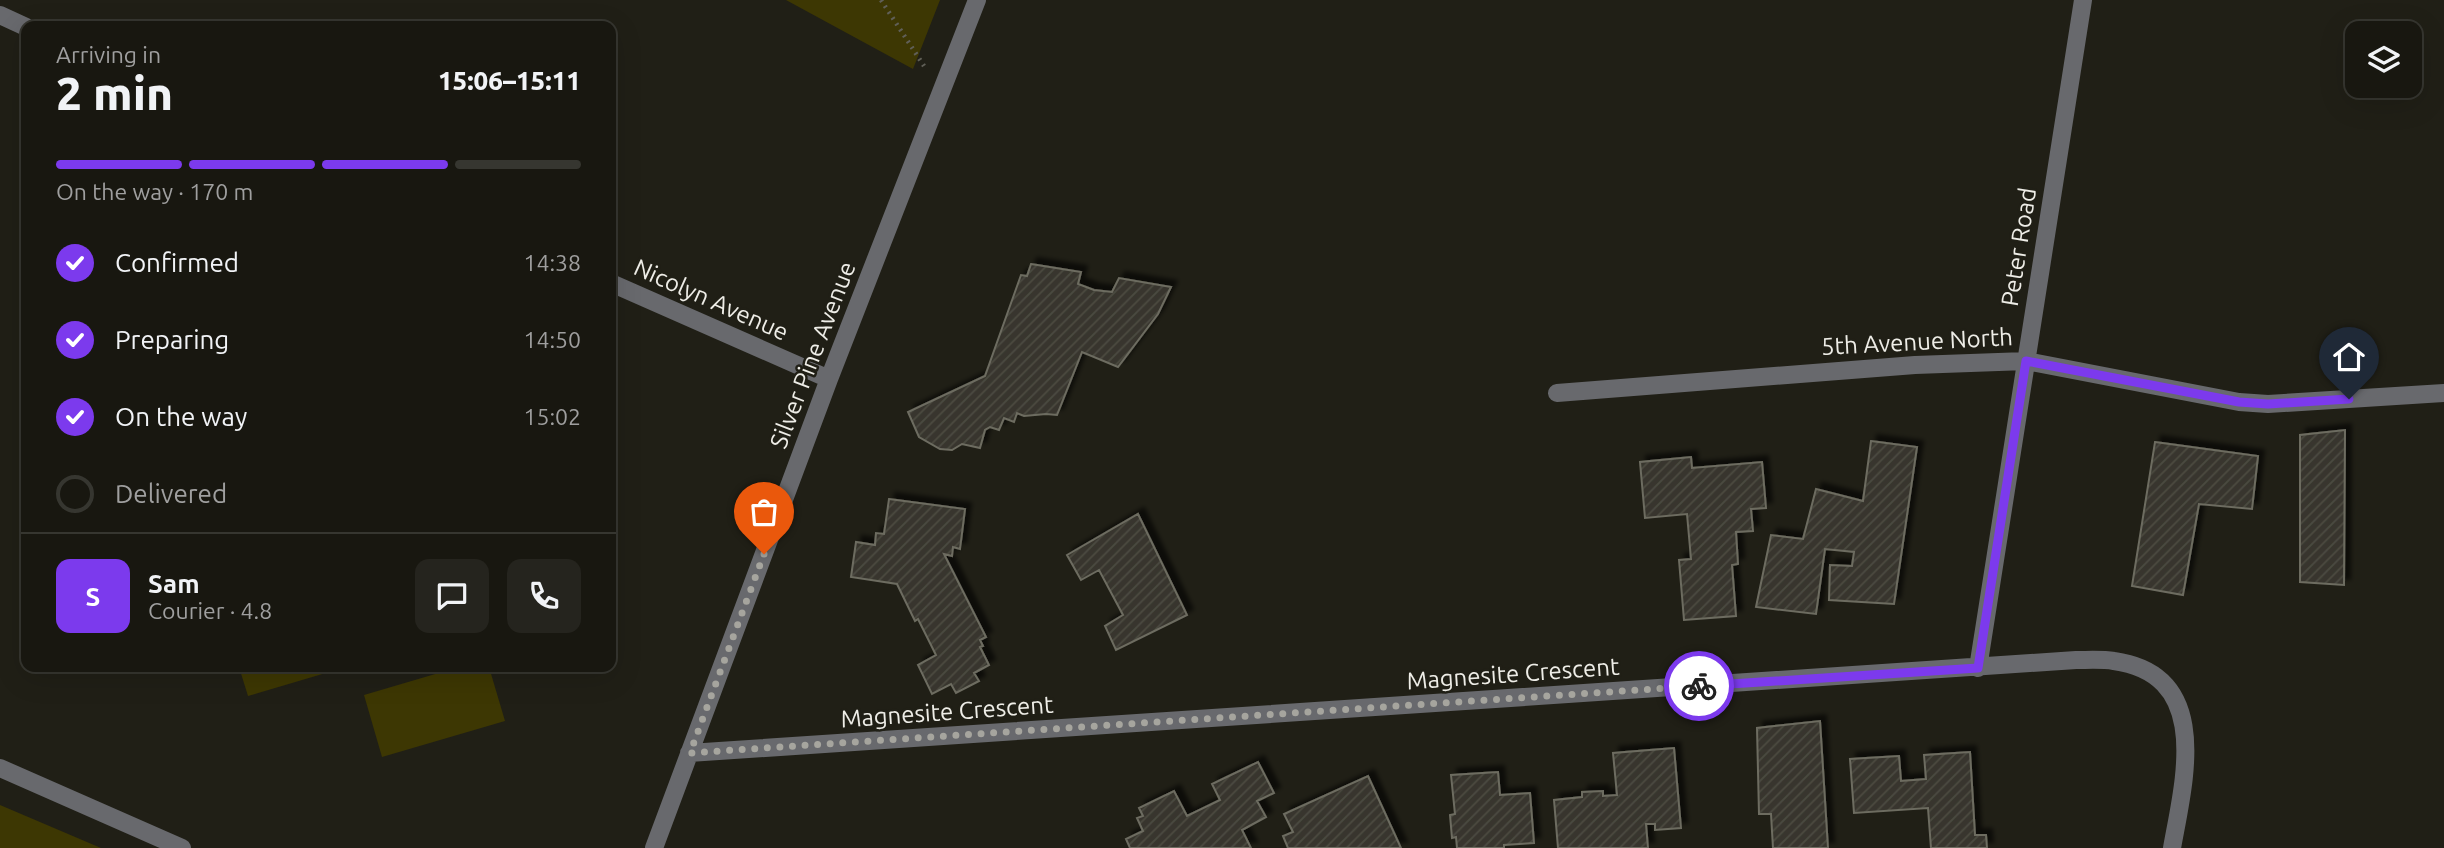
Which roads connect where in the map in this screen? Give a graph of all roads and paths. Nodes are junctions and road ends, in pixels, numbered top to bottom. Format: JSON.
{"nodes":[{"id":1,"x":881,"y":0,"type":"edge"},
{"id":2,"x":977,"y":0,"type":"edge"},
{"id":3,"x":2084,"y":0,"type":"edge"},
{"id":4,"x":0,"y":15,"type":"edge"},
{"id":5,"x":21,"y":25,"type":"edge"},
{"id":6,"x":941,"y":93,"type":"junction"},
{"id":7,"x":616,"y":285,"type":"edge"},
{"id":8,"x":2026,"y":361,"type":"junction"},
{"id":9,"x":829,"y":379,"type":"junction"},
{"id":10,"x":1557,"y":393,"type":"dead end"},
{"id":11,"x":2444,"y":393,"type":"edge"},
{"id":12,"x":1978,"y":668,"type":"junction"},
{"id":13,"x":690,"y":753,"type":"junction"},
{"id":14,"x":0,"y":768,"type":"edge"},
{"id":15,"x":182,"y":848,"type":"edge"},
{"id":16,"x":654,"y":848,"type":"edge"},
{"id":17,"x":2172,"y":848,"type":"edge"}],
"edges":[{"from":1,"to":6,"type":"path"},
{"from":2,"to":6,"type":"street","name":"Silver Pine Avenue"},
{"from":3,"to":8,"type":"street","name":"Peter Road"},
{"from":4,"to":5,"type":"street"},
{"from":6,"to":9,"type":"street","name":"Silver Pine Avenue"},
{"from":7,"to":9,"type":"street","name":"Nicolyn Avenue"},
{"from":8,"to":10,"type":"street","name":"5th Avenue North"},
{"from":8,"to":11,"type":"street","name":"5th Avenue North"},
{"from":8,"to":12,"type":"street","name":"Peter Road"},
{"from":9,"to":13,"type":"street","name":"Silver Pine Avenue"},
{"from":12,"to":13,"type":"street","name":"Magnesite Crescent"},
{"from":12,"to":17,"type":"street","name":"Magnesite Crescent"},
{"from":13,"to":16,"type":"street","name":"Silver Pine Avenue"},
{"from":14,"to":15,"type":"street"}]}
